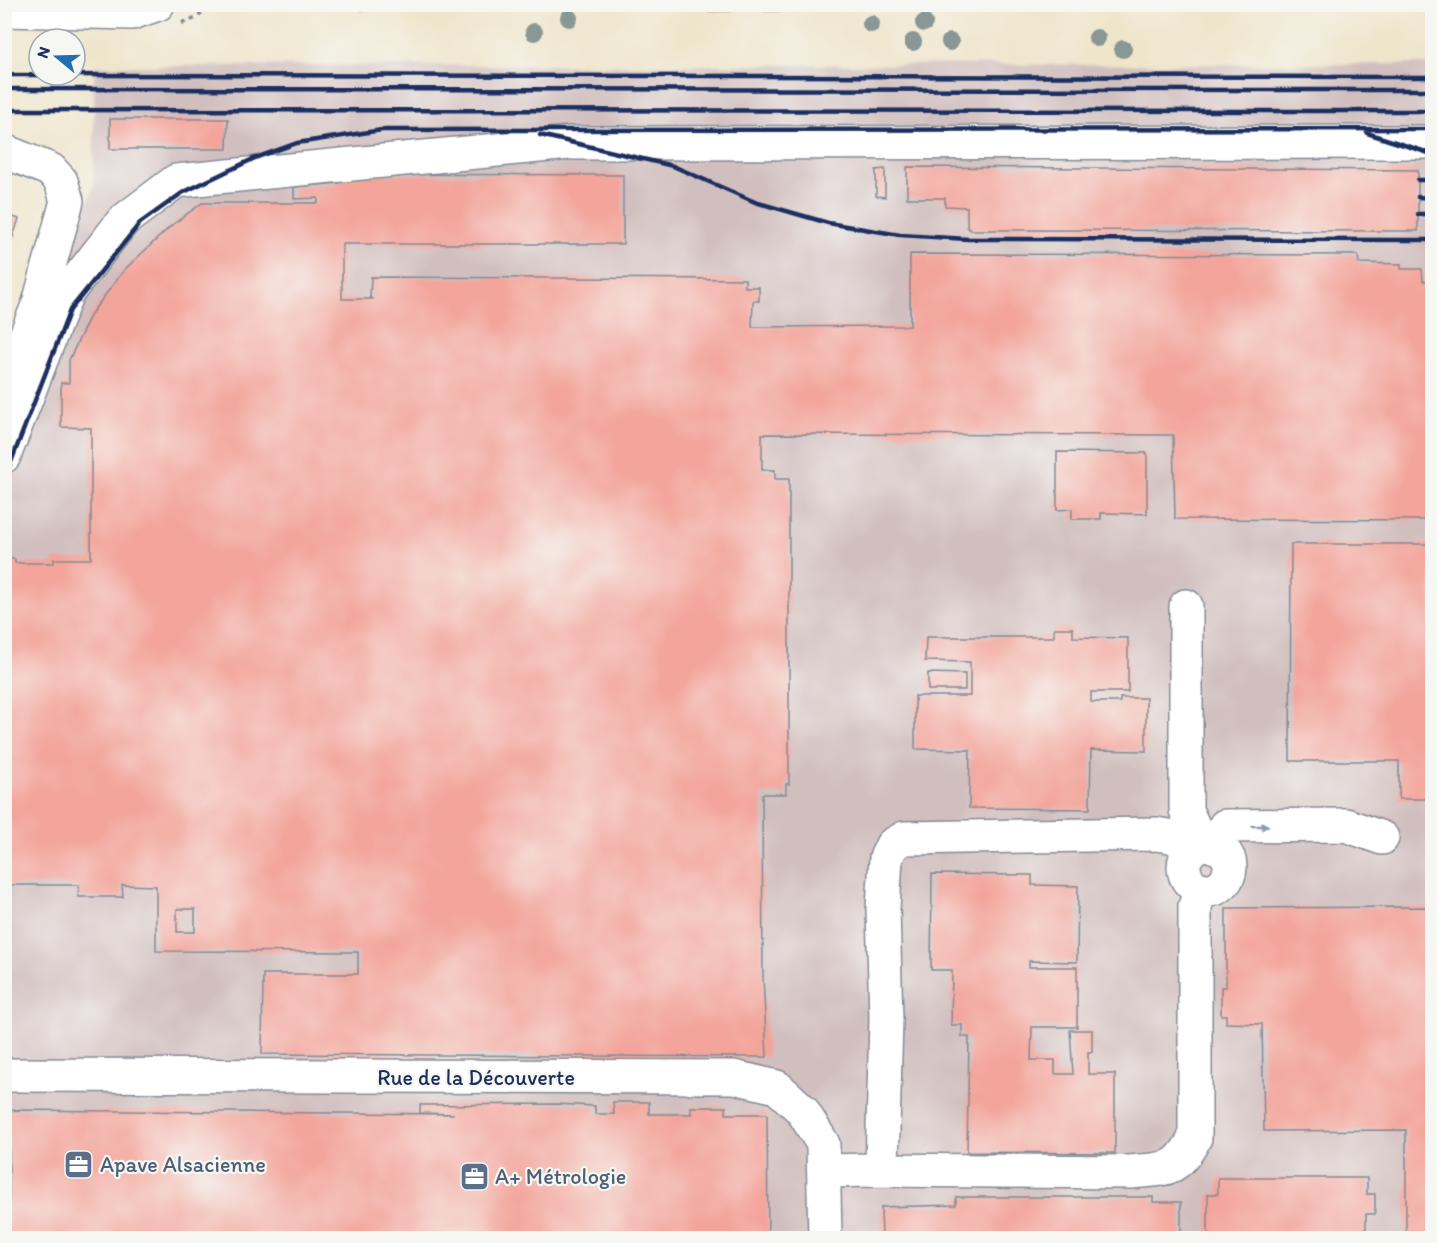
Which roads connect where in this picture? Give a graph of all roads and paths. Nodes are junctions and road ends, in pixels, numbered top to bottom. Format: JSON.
{"nodes":[{"id":1,"x":158,"y":4,"type":"edge"},
{"id":2,"x":4,"y":10,"type":"edge"},
{"id":3,"x":1432,"y":142,"type":"edge"},
{"id":4,"x":4,"y":151,"type":"edge"},
{"id":5,"x":4,"y":390,"type":"edge"},
{"id":6,"x":4,"y":456,"type":"edge"},
{"id":7,"x":1186,"y":606,"type":"dead end"},
{"id":8,"x":1382,"y":838,"type":"dead end"},
{"id":9,"x":1202,"y":847,"type":"junction"},
{"id":10,"x":4,"y":1076,"type":"edge"},
{"id":11,"x":825,"y":1170,"type":"junction"},
{"id":12,"x":872,"y":1170,"type":"junction"},
{"id":13,"x":825,"y":1239,"type":"edge"}],
"edges":[{"from":1,"to":2,"type":"street"},
{"from":3,"to":6,"type":"street"},
{"from":4,"to":5,"type":"street"},
{"from":7,"to":9,"type":"street"},
{"from":9,"to":8,"type":"street","one_way":true},
{"from":9,"to":12,"type":"street"},
{"from":9,"to":12,"type":"street"},
{"from":10,"to":11,"type":"street","name":"Rue de la Découverte"},
{"from":11,"to":12,"type":"street"},
{"from":11,"to":13,"type":"street","name":"Rue de la Découverte"}]}
